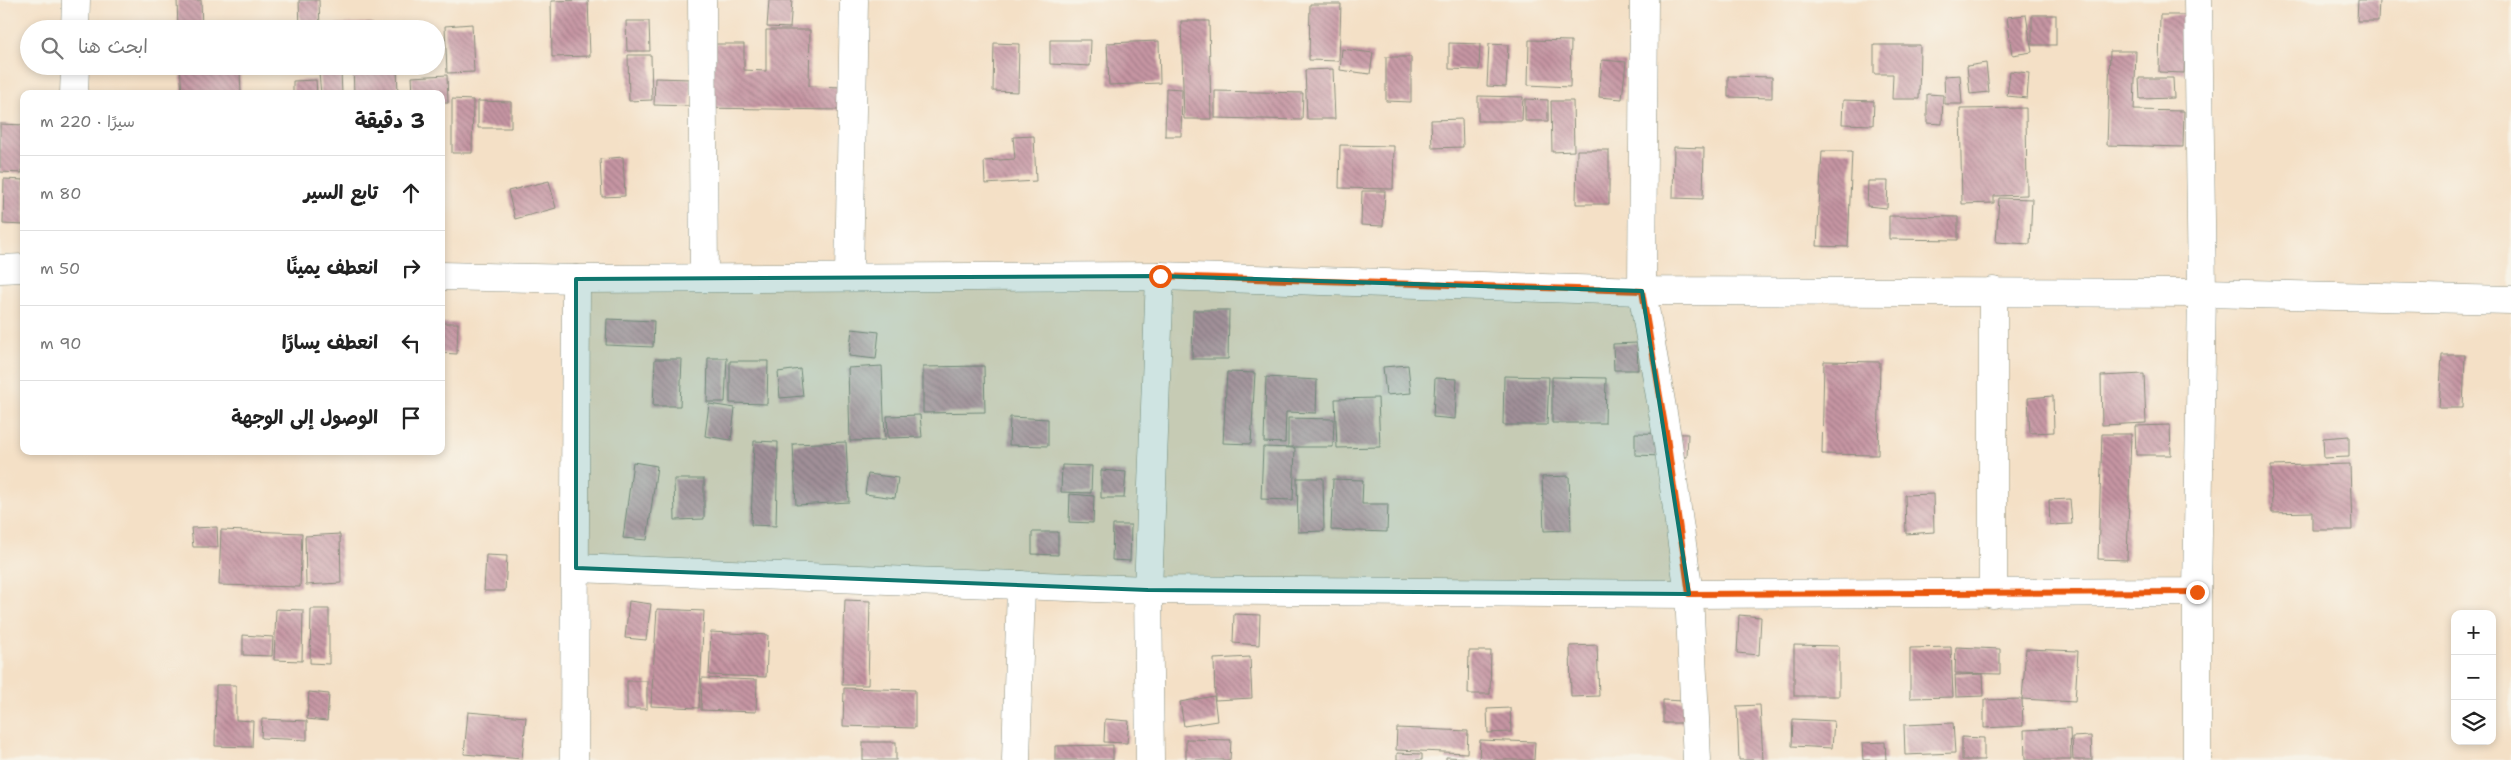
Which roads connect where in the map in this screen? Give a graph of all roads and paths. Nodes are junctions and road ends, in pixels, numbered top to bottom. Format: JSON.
{"nodes":[{"id":1,"x":76,"y":0,"type":"edge"},
{"id":2,"x":702,"y":0,"type":"edge"},
{"id":3,"x":854,"y":0,"type":"edge"},
{"id":4,"x":1644,"y":0,"type":"edge"},
{"id":5,"x":2198,"y":0,"type":"edge"},
{"id":6,"x":75,"y":20,"type":"edge"},
{"id":7,"x":75,"y":75,"type":"edge"},
{"id":8,"x":74,"y":90,"type":"edge"},
{"id":9,"x":20,"y":268,"type":"edge"},
{"id":10,"x":0,"y":269,"type":"edge"},
{"id":11,"x":445,"y":276,"type":"edge"},
{"id":12,"x":849,"y":276,"type":"junction"},
{"id":13,"x":1160,"y":276,"type":"junction"},
{"id":14,"x":704,"y":278,"type":"junction"},
{"id":15,"x":576,"y":279,"type":"junction"},
{"id":16,"x":1642,"y":291,"type":"junction"},
{"id":17,"x":1993,"y":291,"type":"junction"},
{"id":18,"x":2202,"y":293,"type":"junction"},
{"id":19,"x":2511,"y":300,"type":"edge"},
{"id":20,"x":576,"y":568,"type":"junction"},
{"id":21,"x":1021,"y":585,"type":"junction"},
{"id":22,"x":1148,"y":590,"type":"junction"},
{"id":23,"x":2197,"y":592,"type":"junction"},
{"id":24,"x":1689,"y":594,"type":"junction"},
{"id":25,"x":1993,"y":594,"type":"junction"},
{"id":26,"x":574,"y":760,"type":"edge"},
{"id":27,"x":1016,"y":760,"type":"edge"},
{"id":28,"x":1150,"y":760,"type":"edge"},
{"id":29,"x":1697,"y":760,"type":"edge"},
{"id":30,"x":2197,"y":760,"type":"edge"}],
"edges":[{"from":1,"to":6,"type":"street"},
{"from":2,"to":14,"type":"street"},
{"from":3,"to":12,"type":"street"},
{"from":4,"to":16,"type":"street"},
{"from":5,"to":18,"type":"street"},
{"from":7,"to":8,"type":"street"},
{"from":9,"to":10,"type":"street"},
{"from":11,"to":15,"type":"street"},
{"from":12,"to":13,"type":"street"},
{"from":12,"to":14,"type":"street"},
{"from":13,"to":16,"type":"street"},
{"from":13,"to":22,"type":"street"},
{"from":14,"to":15,"type":"street"},
{"from":15,"to":20,"type":"street"},
{"from":16,"to":17,"type":"street"},
{"from":16,"to":24,"type":"street"},
{"from":17,"to":18,"type":"street"},
{"from":17,"to":25,"type":"street"},
{"from":18,"to":19,"type":"street"},
{"from":18,"to":23,"type":"street"},
{"from":20,"to":21,"type":"street"},
{"from":20,"to":26,"type":"street"},
{"from":21,"to":22,"type":"street"},
{"from":21,"to":27,"type":"street"},
{"from":22,"to":24,"type":"street"},
{"from":22,"to":28,"type":"street"},
{"from":23,"to":25,"type":"street"},
{"from":23,"to":30,"type":"street"},
{"from":24,"to":25,"type":"street"},
{"from":24,"to":29,"type":"street"}]}
